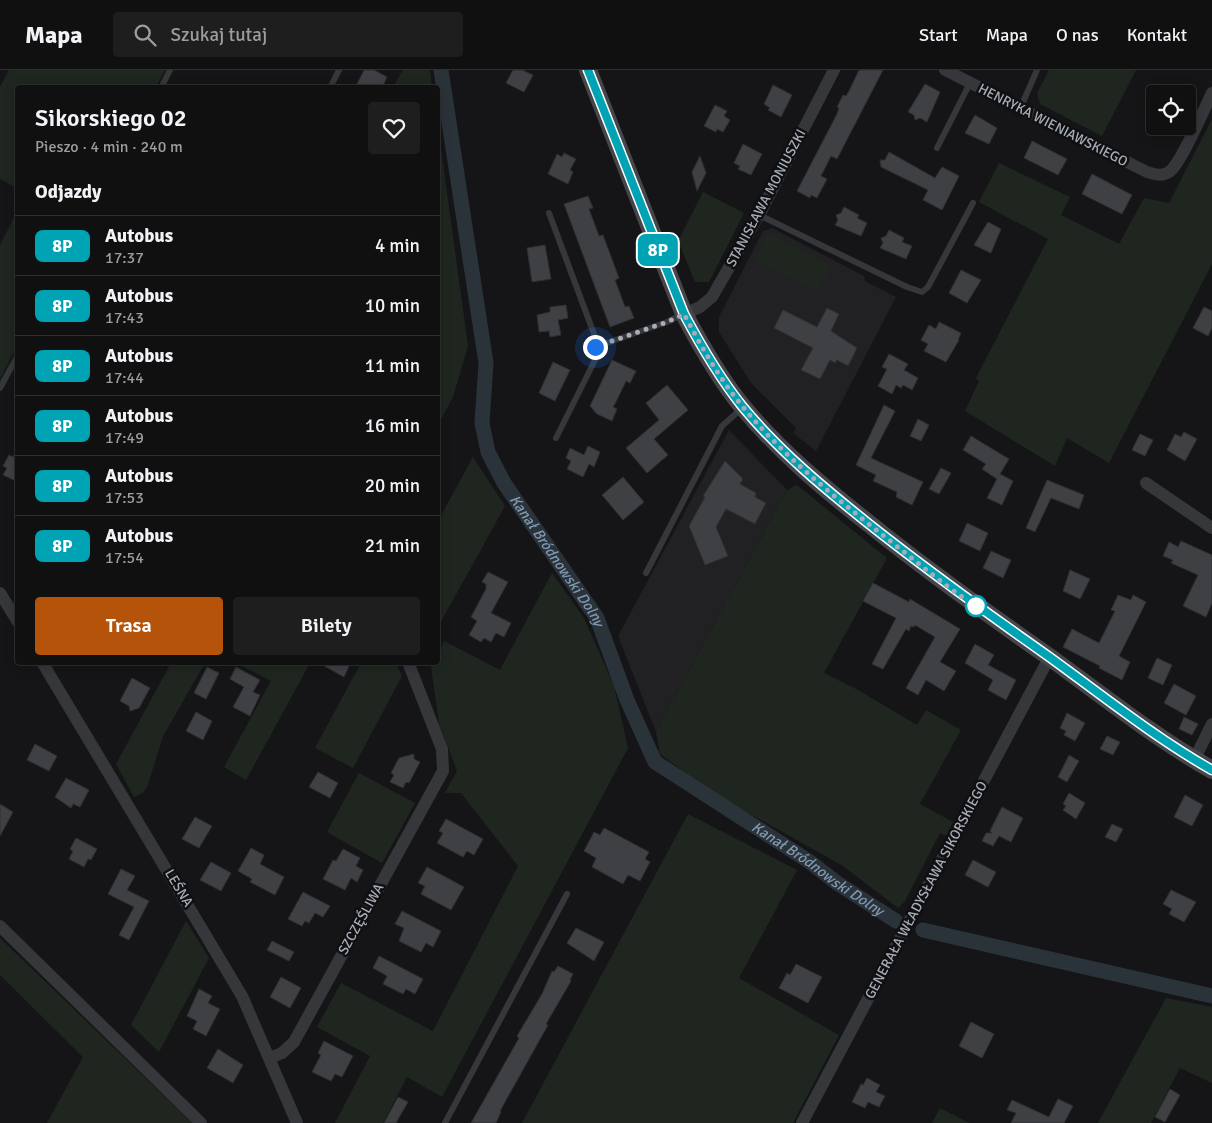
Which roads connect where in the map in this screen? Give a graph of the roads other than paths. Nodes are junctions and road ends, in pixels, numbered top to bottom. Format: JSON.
{"nodes":[{"id":1,"x":170,"y":70,"type":"edge"},
{"id":2,"x":339,"y":70,"type":"edge"},
{"id":3,"x":588,"y":70,"type":"edge"},
{"id":4,"x":834,"y":70,"type":"edge"},
{"id":5,"x":945,"y":70,"type":"edge"},
{"id":6,"x":1037,"y":70,"type":"edge"},
{"id":7,"x":970,"y":84,"type":"junction"},
{"id":8,"x":162,"y":85,"type":"edge"},
{"id":9,"x":332,"y":85,"type":"edge"},
{"id":10,"x":1212,"y":93,"type":"edge"},
{"id":11,"x":1020,"y":109,"type":"junction"},
{"id":12,"x":937,"y":148,"type":"dead end"},
{"id":13,"x":973,"y":203,"type":"dead end"},
{"id":14,"x":550,"y":213,"type":"dead end"},
{"id":15,"x":759,"y":214,"type":"junction"},
{"id":16,"x":684,"y":314,"type":"junction"},
{"id":17,"x":595,"y":347,"type":"junction"},
{"id":18,"x":15,"y":360,"type":"edge"},
{"id":19,"x":0,"y":388,"type":"edge"},
{"id":20,"x":743,"y":407,"type":"junction"},
{"id":21,"x":556,"y":438,"type":"dead end"},
{"id":22,"x":1146,"y":483,"type":"dead end"},
{"id":23,"x":1212,"y":528,"type":"edge"},
{"id":24,"x":646,"y":573,"type":"dead end"},
{"id":25,"x":0,"y":593,"type":"edge"},
{"id":26,"x":15,"y":617,"type":"edge"},
{"id":27,"x":1049,"y":658,"type":"junction"},
{"id":28,"x":44,"y":665,"type":"edge"},
{"id":29,"x":409,"y":665,"type":"edge"},
{"id":30,"x":1212,"y":724,"type":"edge"},
{"id":31,"x":1194,"y":760,"type":"junction"},
{"id":32,"x":1212,"y":770,"type":"edge"},
{"id":33,"x":567,"y":894,"type":"dead end"},
{"id":34,"x":0,"y":926,"type":"edge"},
{"id":35,"x":270,"y":1058,"type":"junction"},
{"id":36,"x":201,"y":1123,"type":"edge"},
{"id":37,"x":297,"y":1123,"type":"edge"},
{"id":38,"x":445,"y":1123,"type":"edge"},
{"id":39,"x":802,"y":1123,"type":"edge"}],
"edges":[{"from":1,"to":8,"type":"lane"},
{"from":2,"to":9,"type":"lane"},
{"from":3,"to":16,"type":"main road"},
{"from":4,"to":15,"type":"street","name":"STANISŁAWA MONIUSZKI"},
{"from":5,"to":7,"type":"street","name":"HENRYKA WIENIAWSKIEGO"},
{"from":6,"to":11,"type":"lane"},
{"from":7,"to":11,"type":"street","name":"HENRYKA WIENIAWSKIEGO"},
{"from":7,"to":12,"type":"lane"},
{"from":10,"to":11,"type":"street","name":"HENRYKA WIENIAWSKIEGO"},
{"from":13,"to":15,"type":"lane"},
{"from":14,"to":17,"type":"lane"},
{"from":15,"to":16,"type":"street","name":"STANISŁAWA MONIUSZKI"},
{"from":16,"to":17,"type":"lane"},
{"from":16,"to":20,"type":"main road"},
{"from":17,"to":21,"type":"lane"},
{"from":18,"to":19,"type":"lane"},
{"from":20,"to":24,"type":"lane"},
{"from":20,"to":27,"type":"main road"},
{"from":22,"to":23,"type":"street"},
{"from":25,"to":26,"type":"street"},
{"from":27,"to":31,"type":"main road"},
{"from":27,"to":39,"type":"street","name":"GENERAŁA WŁADYSŁAWA SIKORSKIEGO"},
{"from":28,"to":35,"type":"street","name":"LEŚNA"},
{"from":29,"to":35,"type":"street","name":"SZCZĘŚLIWA"},
{"from":30,"to":31,"type":"street"},
{"from":31,"to":32,"type":"main road"},
{"from":33,"to":38,"type":"lane"},
{"from":34,"to":36,"type":"street"},
{"from":35,"to":37,"type":"street","name":"LEŚNA"}]}
